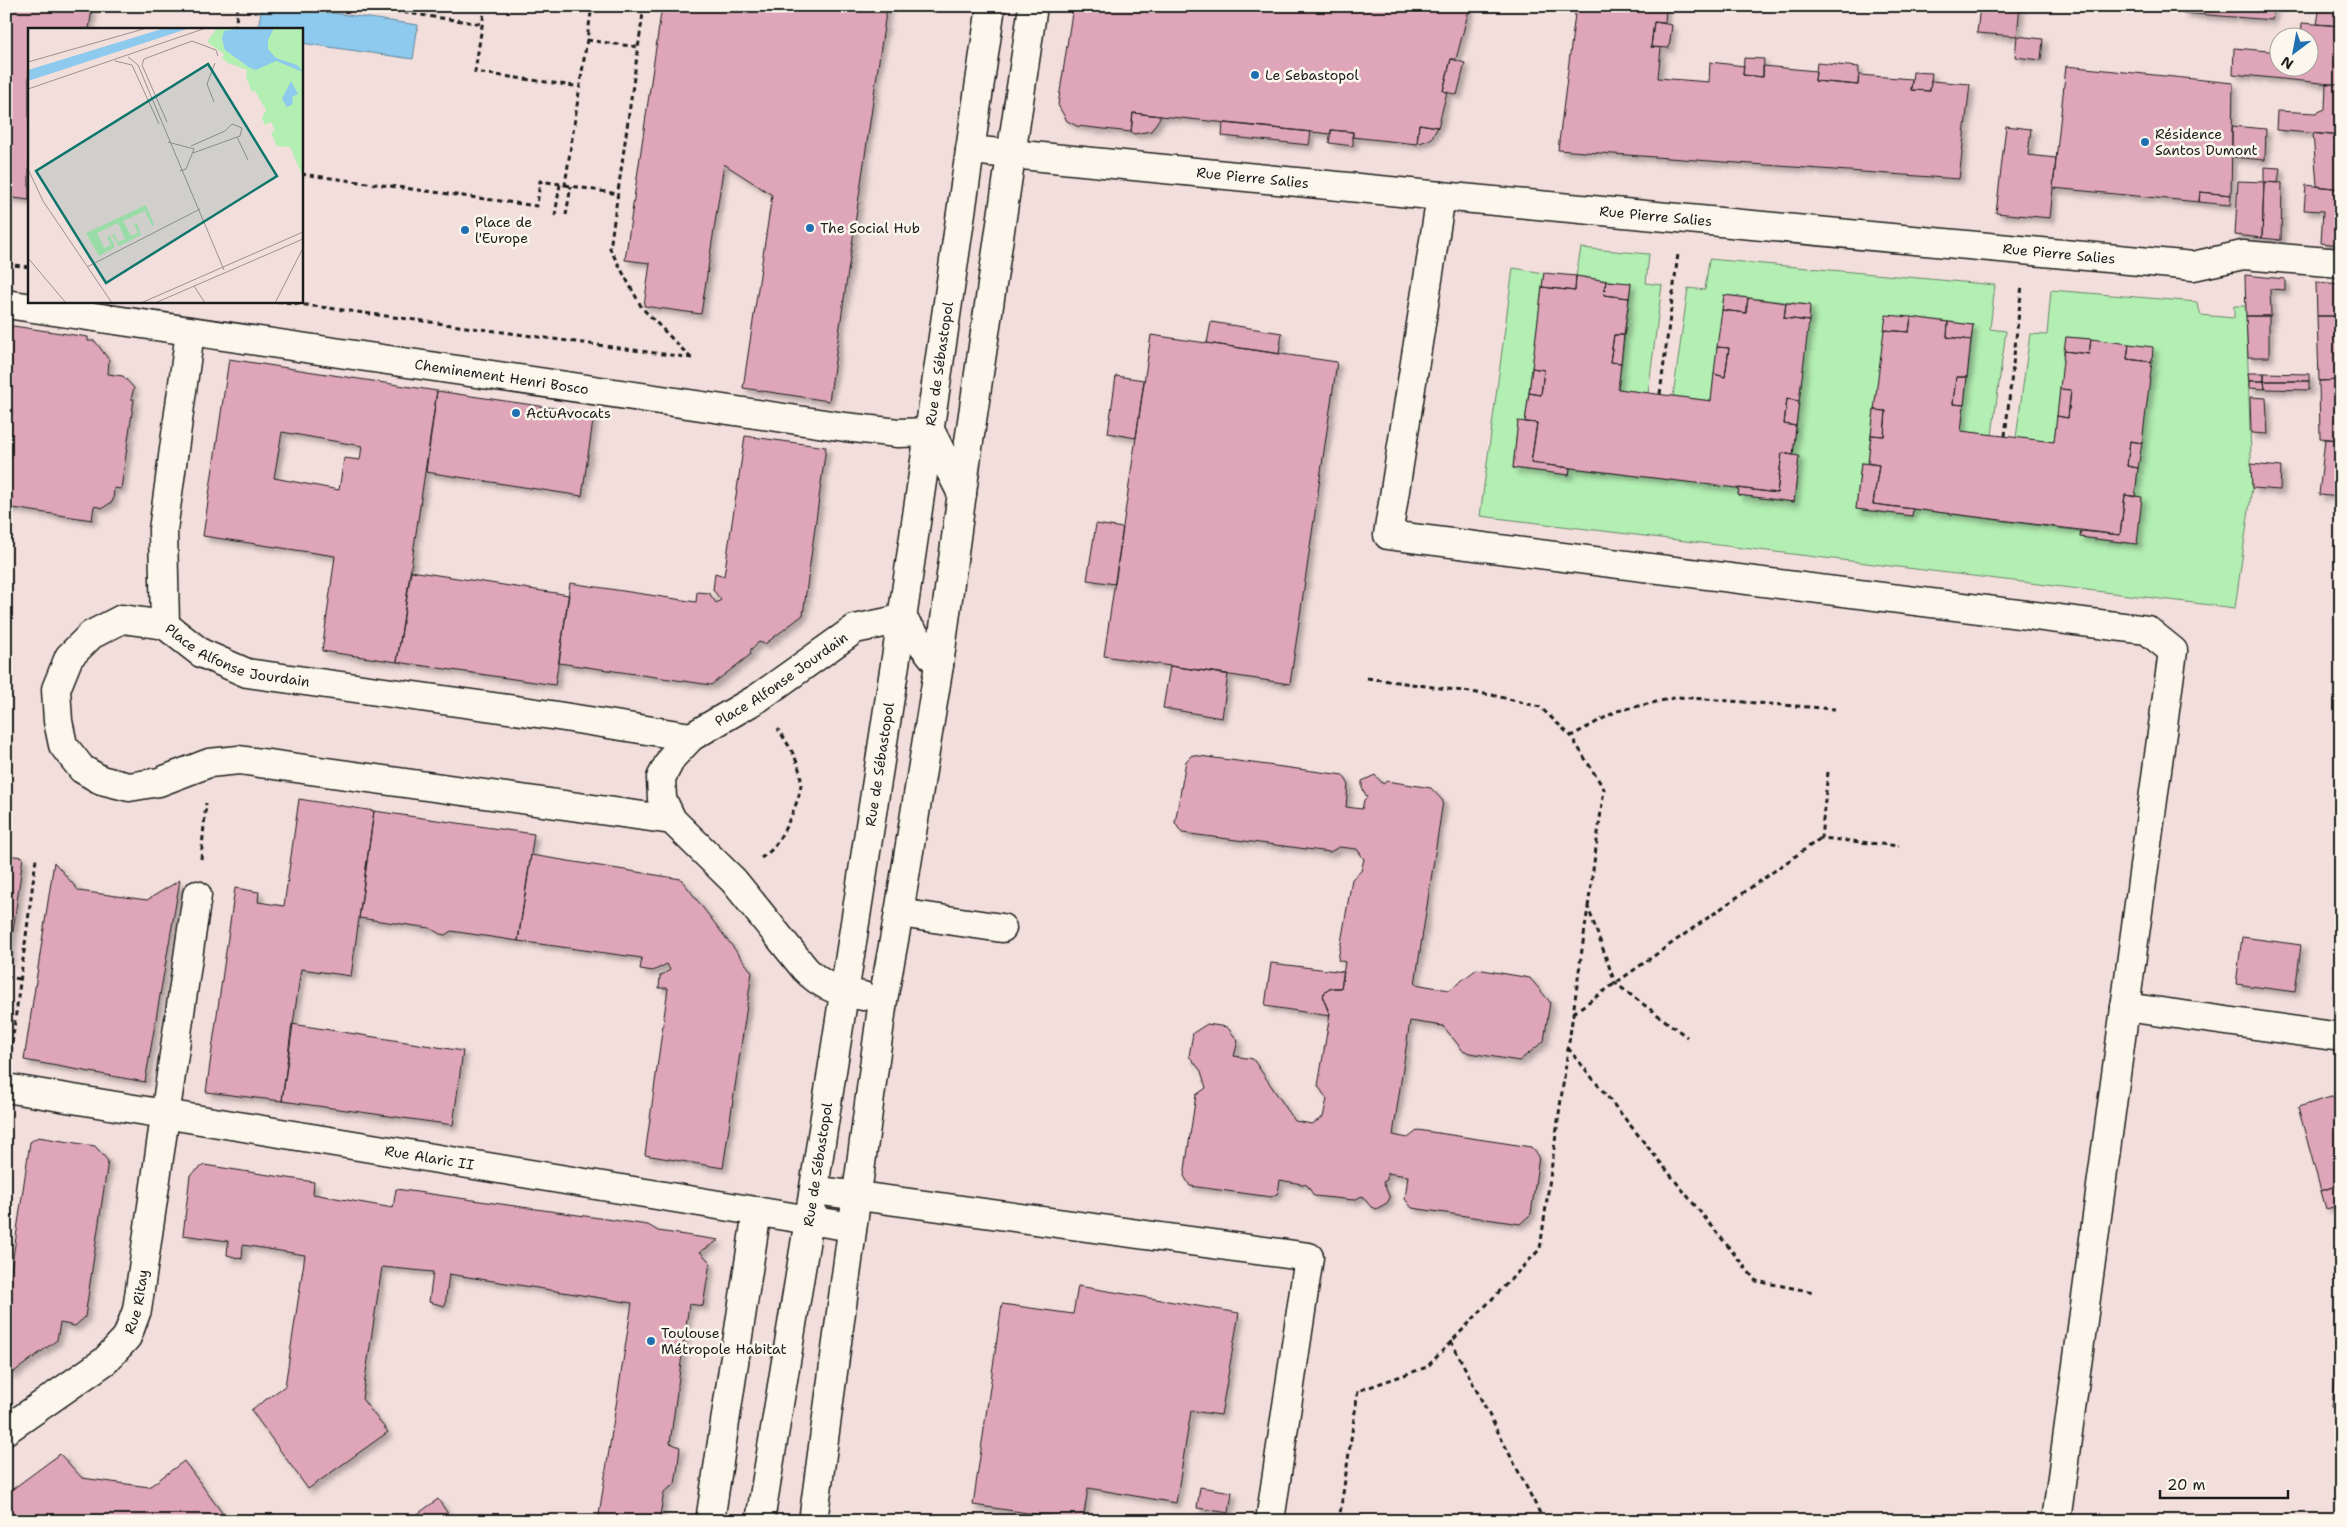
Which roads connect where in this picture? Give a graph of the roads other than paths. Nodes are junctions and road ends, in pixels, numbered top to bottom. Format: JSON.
{"nodes":[{"id":1,"x":991,"y":6,"type":"edge"},
{"id":2,"x":1033,"y":6,"type":"edge"},
{"id":3,"x":970,"y":150,"type":"junction"},
{"id":4,"x":1010,"y":154,"type":"junction"},
{"id":5,"x":1440,"y":196,"type":"junction"},
{"id":6,"x":2341,"y":263,"type":"edge"},
{"id":7,"x":6,"y":304,"type":"edge"},
{"id":8,"x":190,"y":332,"type":"junction"},
{"id":9,"x":930,"y":432,"type":"junction"},
{"id":10,"x":962,"y":494,"type":"junction"},
{"id":11,"x":902,"y":619,"type":"junction"},
{"id":12,"x":165,"y":625,"type":"junction"},
{"id":13,"x":939,"y":665,"type":"junction"},
{"id":14,"x":691,"y":737,"type":"junction"},
{"id":15,"x":672,"y":820,"type":"junction"},
{"id":16,"x":197,"y":895,"type":"road end"},
{"id":17,"x":899,"y":913,"type":"junction"},
{"id":18,"x":1002,"y":928,"type":"dead end"},
{"id":19,"x":844,"y":993,"type":"junction"},
{"id":20,"x":883,"y":1000,"type":"junction"},
{"id":21,"x":2125,"y":1007,"type":"junction"},
{"id":22,"x":2341,"y":1037,"type":"edge"},
{"id":23,"x":6,"y":1088,"type":"edge"},
{"id":24,"x":166,"y":1115,"type":"junction"},
{"id":25,"x":814,"y":1190,"type":"junction"},
{"id":26,"x":856,"y":1195,"type":"junction"},
{"id":27,"x":757,"y":1210,"type":"junction"},
{"id":28,"x":809,"y":1220,"type":"junction"},
{"id":29,"x":852,"y":1227,"type":"junction"},
{"id":30,"x":6,"y":1430,"type":"edge"},
{"id":31,"x":710,"y":1521,"type":"edge"},
{"id":32,"x":760,"y":1521,"type":"edge"},
{"id":33,"x":813,"y":1521,"type":"edge"},
{"id":34,"x":1270,"y":1521,"type":"edge"},
{"id":35,"x":2056,"y":1521,"type":"edge"}],
"edges":[{"from":1,"to":3,"type":"street","name":"Rue de Sébastopol"},
{"from":2,"to":4,"type":"street"},
{"from":3,"to":4,"type":"street","name":"Rue Pierre Salies"},
{"from":3,"to":9,"type":"street","name":"Rue de Sébastopol"},
{"from":4,"to":5,"type":"street","name":"Rue Pierre Salies"},
{"from":4,"to":10,"type":"street"},
{"from":5,"to":6,"type":"street","name":"Rue Pierre Salies"},
{"from":5,"to":21,"type":"street"},
{"from":7,"to":8,"type":"street","name":"Cheminement Henri Bosco"},
{"from":8,"to":9,"type":"street","name":"Cheminement Henri Bosco"},
{"from":8,"to":12,"type":"street"},
{"from":9,"to":10,"type":"street"},
{"from":9,"to":11,"type":"street","name":"Rue de Sébastopol"},
{"from":10,"to":13,"type":"street"},
{"from":11,"to":13,"type":"street"},
{"from":11,"to":14,"type":"street","name":"Place Alfonse Jourdain"},
{"from":11,"to":19,"type":"street","name":"Rue de Sébastopol"},
{"from":12,"to":14,"type":"street","name":"Place Alfonse Jourdain"},
{"from":12,"to":15,"type":"street","name":"Place Alfonse Jourdain"},
{"from":13,"to":17,"type":"street"},
{"from":14,"to":15,"type":"street","name":"Place Alfonse Jourdain"},
{"from":15,"to":19,"type":"street","name":"Place Alfonse Jourdain"},
{"from":16,"to":24,"type":"street","name":"Rue Ritay"},
{"from":17,"to":18,"type":"street"},
{"from":17,"to":20,"type":"street"},
{"from":19,"to":20,"type":"street","name":"Place Alfonse Jourdain"},
{"from":19,"to":25,"type":"street","name":"Rue de Sébastopol"},
{"from":20,"to":26,"type":"street"},
{"from":21,"to":22,"type":"street"},
{"from":21,"to":35,"type":"street"},
{"from":23,"to":24,"type":"street","name":"Rue Alaric II"},
{"from":24,"to":27,"type":"street","name":"Rue Alaric II"},
{"from":24,"to":30,"type":"street","name":"Rue Ritay"},
{"from":25,"to":26,"type":"street"},
{"from":25,"to":28,"type":"street","name":"Rue de Sébastopol"},
{"from":26,"to":29,"type":"street"},
{"from":26,"to":34,"type":"street"},
{"from":27,"to":28,"type":"street","name":"Rue Alaric II"},
{"from":27,"to":31,"type":"street"},
{"from":28,"to":29,"type":"street","name":"Rue Alaric II"},
{"from":28,"to":32,"type":"street","name":"Rue de Sébastopol"},
{"from":29,"to":33,"type":"street"}]}
